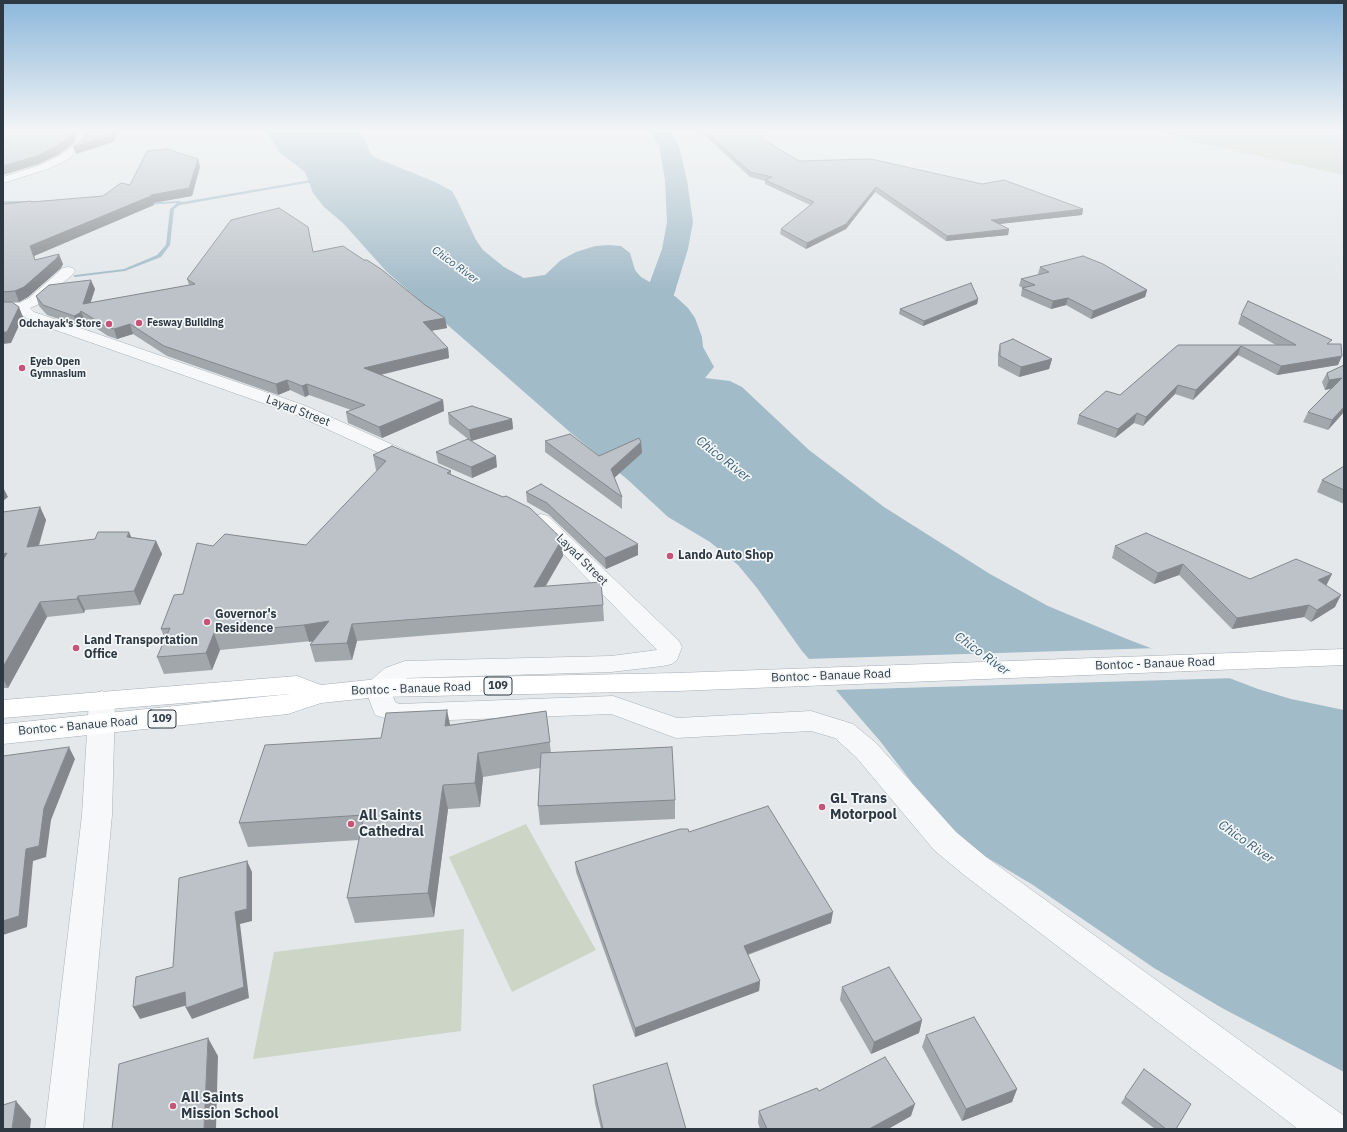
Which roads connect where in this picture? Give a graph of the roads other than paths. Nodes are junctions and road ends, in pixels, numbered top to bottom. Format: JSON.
{"nodes":[{"id":1,"x":68,"y":271,"type":"dead end"},
{"id":2,"x":12,"y":307,"type":"edge"},
{"id":3,"x":428,"y":467,"type":"edge"},
{"id":4,"x":526,"y":511,"type":"edge"},
{"id":5,"x":1344,"y":657,"type":"edge"},
{"id":6,"x":378,"y":688,"type":"junction"},
{"id":7,"x":191,"y":692,"type":"junction"},
{"id":8,"x":318,"y":694,"type":"junction"},
{"id":9,"x":3,"y":709,"type":"edge"},
{"id":10,"x":101,"y":712,"type":"junction"},
{"id":11,"x":185,"y":717,"type":"junction"},
{"id":12,"x":3,"y":734,"type":"edge"},
{"id":13,"x":64,"y":1129,"type":"edge"},
{"id":14,"x":1329,"y":1129,"type":"edge"}],
"edges":[{"from":1,"to":2,"type":"street"},
{"from":2,"to":3,"type":"street","name":"Layad Street"},
{"from":4,"to":6,"type":"street","name":"Layad Street"},
{"from":5,"to":6,"type":"main road","name":"Bontoc - Banaue Road","number":"109"},
{"from":6,"to":8,"type":"main road","name":"Bontoc - Banaue Road","number":"109"},
{"from":6,"to":14,"type":"street"},
{"from":7,"to":8,"type":"main road","name":"Bontoc - Banaue Road","number":"109"},
{"from":7,"to":10,"type":"main road","name":"Bontoc - Banaue Road","number":"109"},
{"from":7,"to":11,"type":"main road"},
{"from":8,"to":11,"type":"main road","name":"Bontoc - Banaue Road","number":"109"},
{"from":9,"to":10,"type":"main road","name":"Bontoc - Banaue Road","number":"109"},
{"from":10,"to":11,"type":"main road","name":"Bontoc - Banaue Road","number":"109"},
{"from":10,"to":12,"type":"main road","name":"Bontoc - Banaue Road","number":"109"},
{"from":10,"to":13,"type":"street"}]}
